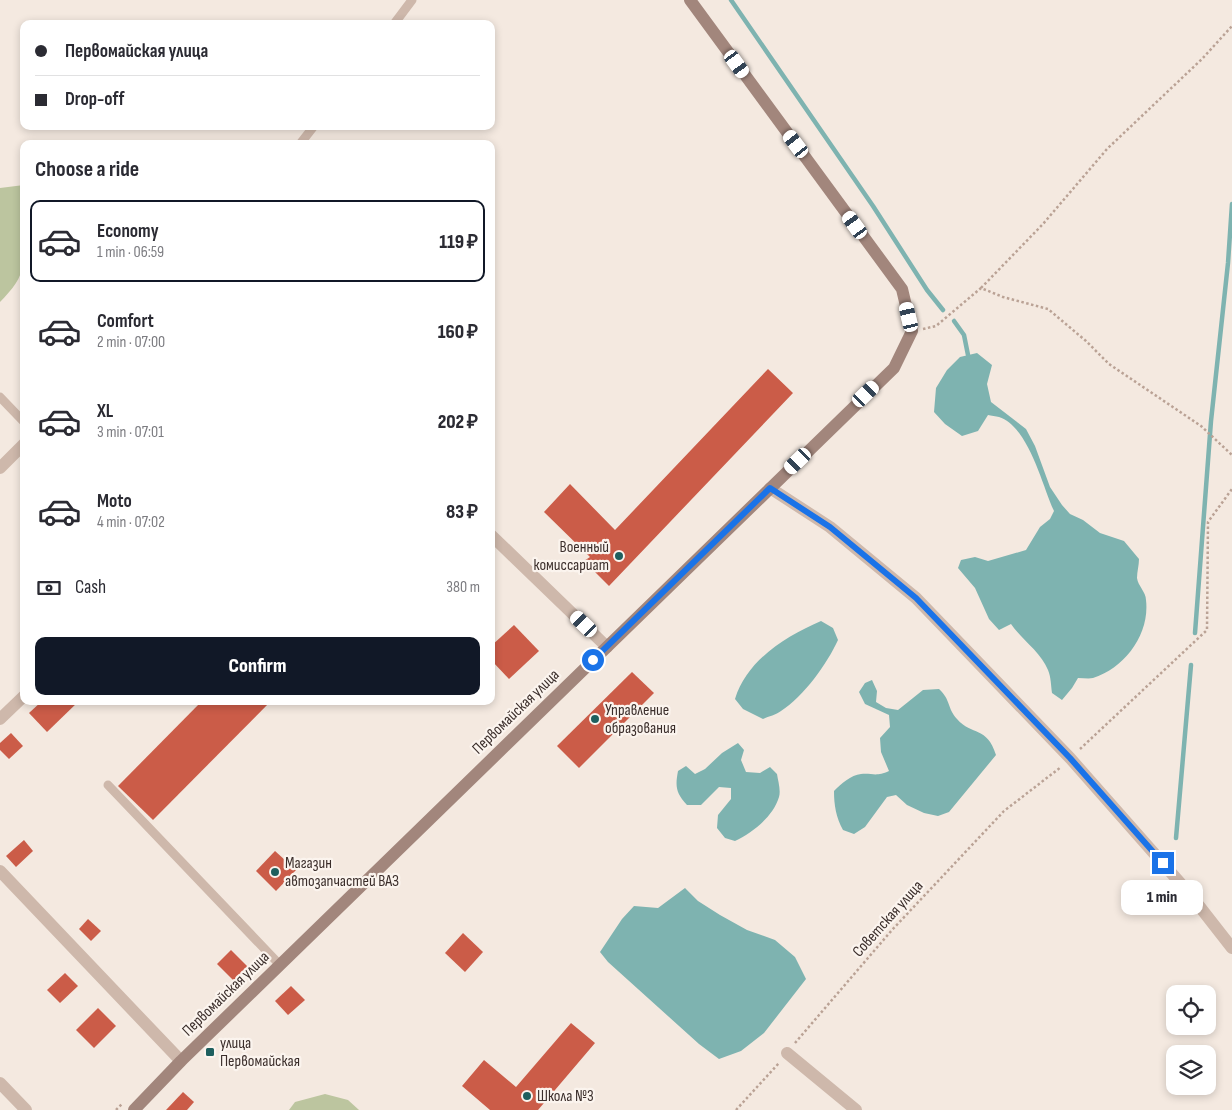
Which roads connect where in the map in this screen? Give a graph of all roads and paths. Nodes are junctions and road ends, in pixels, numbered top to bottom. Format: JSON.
{"nodes":[{"id":1,"x":412,"y":0,"type":"edge"},
{"id":2,"x":690,"y":0,"type":"edge"},
{"id":3,"x":397,"y":20,"type":"edge"},
{"id":4,"x":1232,"y":26,"type":"edge"},
{"id":5,"x":311,"y":130,"type":"edge"},
{"id":6,"x":303,"y":140,"type":"edge"},
{"id":7,"x":981,"y":288,"type":"junction"},
{"id":8,"x":912,"y":331,"type":"junction"},
{"id":9,"x":0,"y":397,"type":"edge"},
{"id":10,"x":20,"y":418,"type":"edge"},
{"id":11,"x":20,"y":448,"type":"edge"},
{"id":12,"x":1232,"y":455,"type":"edge"},
{"id":13,"x":0,"y":468,"type":"edge"},
{"id":14,"x":770,"y":488,"type":"junction"},
{"id":15,"x":1232,"y":489,"type":"edge"},
{"id":16,"x":495,"y":539,"type":"edge"},
{"id":17,"x":607,"y":647,"type":"junction"},
{"id":18,"x":20,"y":700,"type":"edge"},
{"id":19,"x":0,"y":719,"type":"edge"},
{"id":20,"x":1070,"y":758,"type":"junction"},
{"id":21,"x":108,"y":785,"type":"dead end"},
{"id":22,"x":0,"y":871,"type":"edge"},
{"id":23,"x":1232,"y":948,"type":"edge"},
{"id":24,"x":280,"y":965,"type":"junction"},
{"id":25,"x":787,"y":1053,"type":"junction"},
{"id":26,"x":181,"y":1061,"type":"junction"},
{"id":27,"x":0,"y":1083,"type":"edge"},
{"id":28,"x":26,"y":1110,"type":"edge"},
{"id":29,"x":134,"y":1110,"type":"edge"},
{"id":30,"x":736,"y":1110,"type":"edge"},
{"id":31,"x":856,"y":1110,"type":"edge"}],
"edges":[{"from":1,"to":3,"type":"lane"},
{"from":2,"to":8,"type":"street"},
{"from":4,"to":7,"type":"path"},
{"from":5,"to":6,"type":"lane"},
{"from":7,"to":8,"type":"path"},
{"from":7,"to":12,"type":"path"},
{"from":8,"to":14,"type":"street","name":"Первомайская улица"},
{"from":9,"to":10,"type":"lane"},
{"from":11,"to":13,"type":"street"},
{"from":14,"to":17,"type":"street","name":"Первомайская улица"},
{"from":14,"to":20,"type":"street"},
{"from":15,"to":20,"type":"path","name":"Советская улица"},
{"from":16,"to":17,"type":"street"},
{"from":17,"to":24,"type":"street","name":"Первомайская улица"},
{"from":18,"to":19,"type":"street"},
{"from":20,"to":23,"type":"street"},
{"from":20,"to":25,"type":"path","name":"Советская улица"},
{"from":21,"to":24,"type":"lane"},
{"from":22,"to":26,"type":"street"},
{"from":24,"to":26,"type":"street","name":"Первомайская улица"},
{"from":25,"to":30,"type":"path","name":"Советская улица"},
{"from":25,"to":31,"type":"street"},
{"from":26,"to":29,"type":"street","name":"Первомайская улица"},
{"from":27,"to":28,"type":"street"}]}
